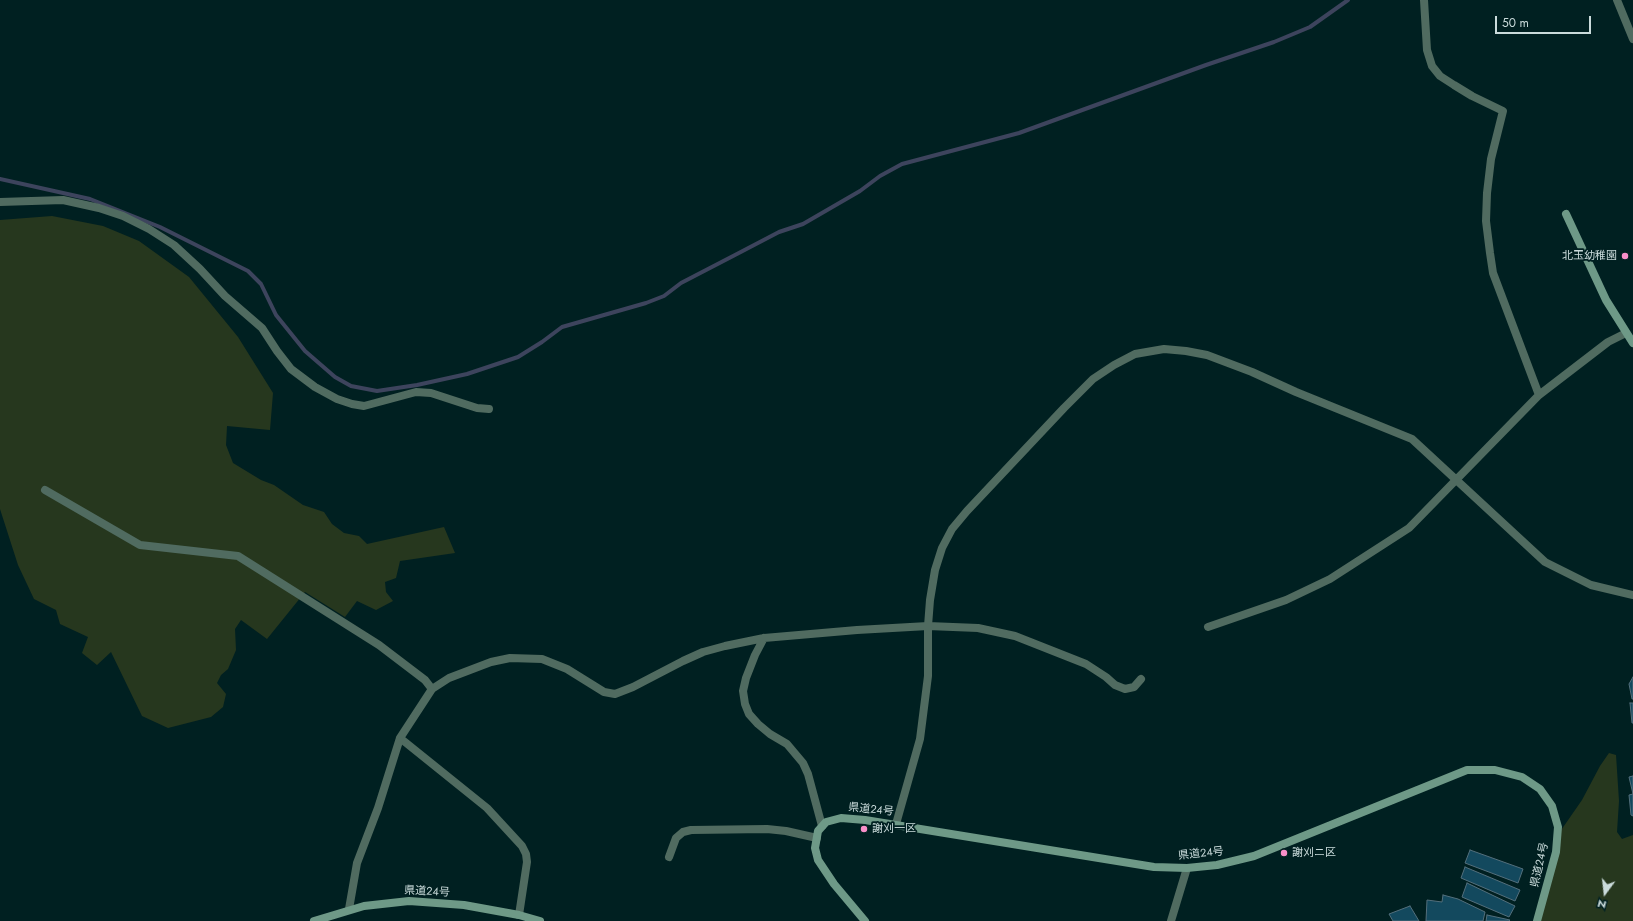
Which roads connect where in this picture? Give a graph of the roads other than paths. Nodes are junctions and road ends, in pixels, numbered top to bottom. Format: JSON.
{"nodes":[{"id":1,"x":1424,"y":0,"type":"edge"},
{"id":2,"x":1617,"y":0,"type":"edge"},
{"id":3,"x":1633,"y":39,"type":"edge"},
{"id":4,"x":0,"y":202,"type":"edge"},
{"id":5,"x":1566,"y":214,"type":"dead end"},
{"id":6,"x":1630,"y":332,"type":"edge"},
{"id":7,"x":1633,"y":343,"type":"edge"},
{"id":8,"x":1539,"y":395,"type":"junction"},
{"id":9,"x":489,"y":409,"type":"dead end"},
{"id":10,"x":1457,"y":479,"type":"junction"},
{"id":11,"x":45,"y":490,"type":"dead end"},
{"id":12,"x":1633,"y":596,"type":"edge"},
{"id":13,"x":928,"y":626,"type":"junction"},
{"id":14,"x":1208,"y":627,"type":"dead end"},
{"id":15,"x":764,"y":638,"type":"junction"},
{"id":16,"x":1141,"y":679,"type":"dead end"},
{"id":17,"x":432,"y":689,"type":"junction"},
{"id":18,"x":400,"y":738,"type":"junction"},
{"id":19,"x":896,"y":824,"type":"junction"},
{"id":20,"x":822,"y":826,"type":"junction"},
{"id":21,"x":817,"y":838,"type":"junction"},
{"id":22,"x":669,"y":857,"type":"dead end"},
{"id":23,"x":1187,"y":868,"type":"junction"},
{"id":24,"x":349,"y":909,"type":"junction"},
{"id":25,"x":518,"y":915,"type":"junction"},
{"id":26,"x":314,"y":921,"type":"edge"},
{"id":27,"x":540,"y":921,"type":"edge"},
{"id":28,"x":865,"y":921,"type":"edge"},
{"id":29,"x":1171,"y":921,"type":"edge"},
{"id":30,"x":1538,"y":921,"type":"edge"}],
"edges":[{"from":1,"to":8,"type":"street"},
{"from":2,"to":3,"type":"street"},
{"from":4,"to":9,"type":"street"},
{"from":5,"to":6,"type":"main road"},
{"from":6,"to":7,"type":"main road"},
{"from":6,"to":8,"type":"street"},
{"from":8,"to":10,"type":"street"},
{"from":10,"to":12,"type":"street"},
{"from":10,"to":13,"type":"street"},
{"from":10,"to":14,"type":"street"},
{"from":11,"to":17,"type":"street"},
{"from":13,"to":15,"type":"street"},
{"from":13,"to":16,"type":"street"},
{"from":13,"to":19,"type":"street"},
{"from":15,"to":17,"type":"street"},
{"from":15,"to":20,"type":"street"},
{"from":17,"to":18,"type":"street"},
{"from":18,"to":24,"type":"street"},
{"from":18,"to":25,"type":"street"},
{"from":19,"to":20,"type":"main road","name":"県道24号"},
{"from":19,"to":23,"type":"main road","name":"県道24号"},
{"from":20,"to":21,"type":"main road"},
{"from":21,"to":22,"type":"street"},
{"from":21,"to":28,"type":"main road"},
{"from":23,"to":29,"type":"street"},
{"from":23,"to":30,"type":"main road","name":"県道24号"},
{"from":24,"to":25,"type":"main road","name":"県道24号"},
{"from":24,"to":26,"type":"main road","name":"県道24号"},
{"from":25,"to":27,"type":"main road","name":"県道24号"}]}
